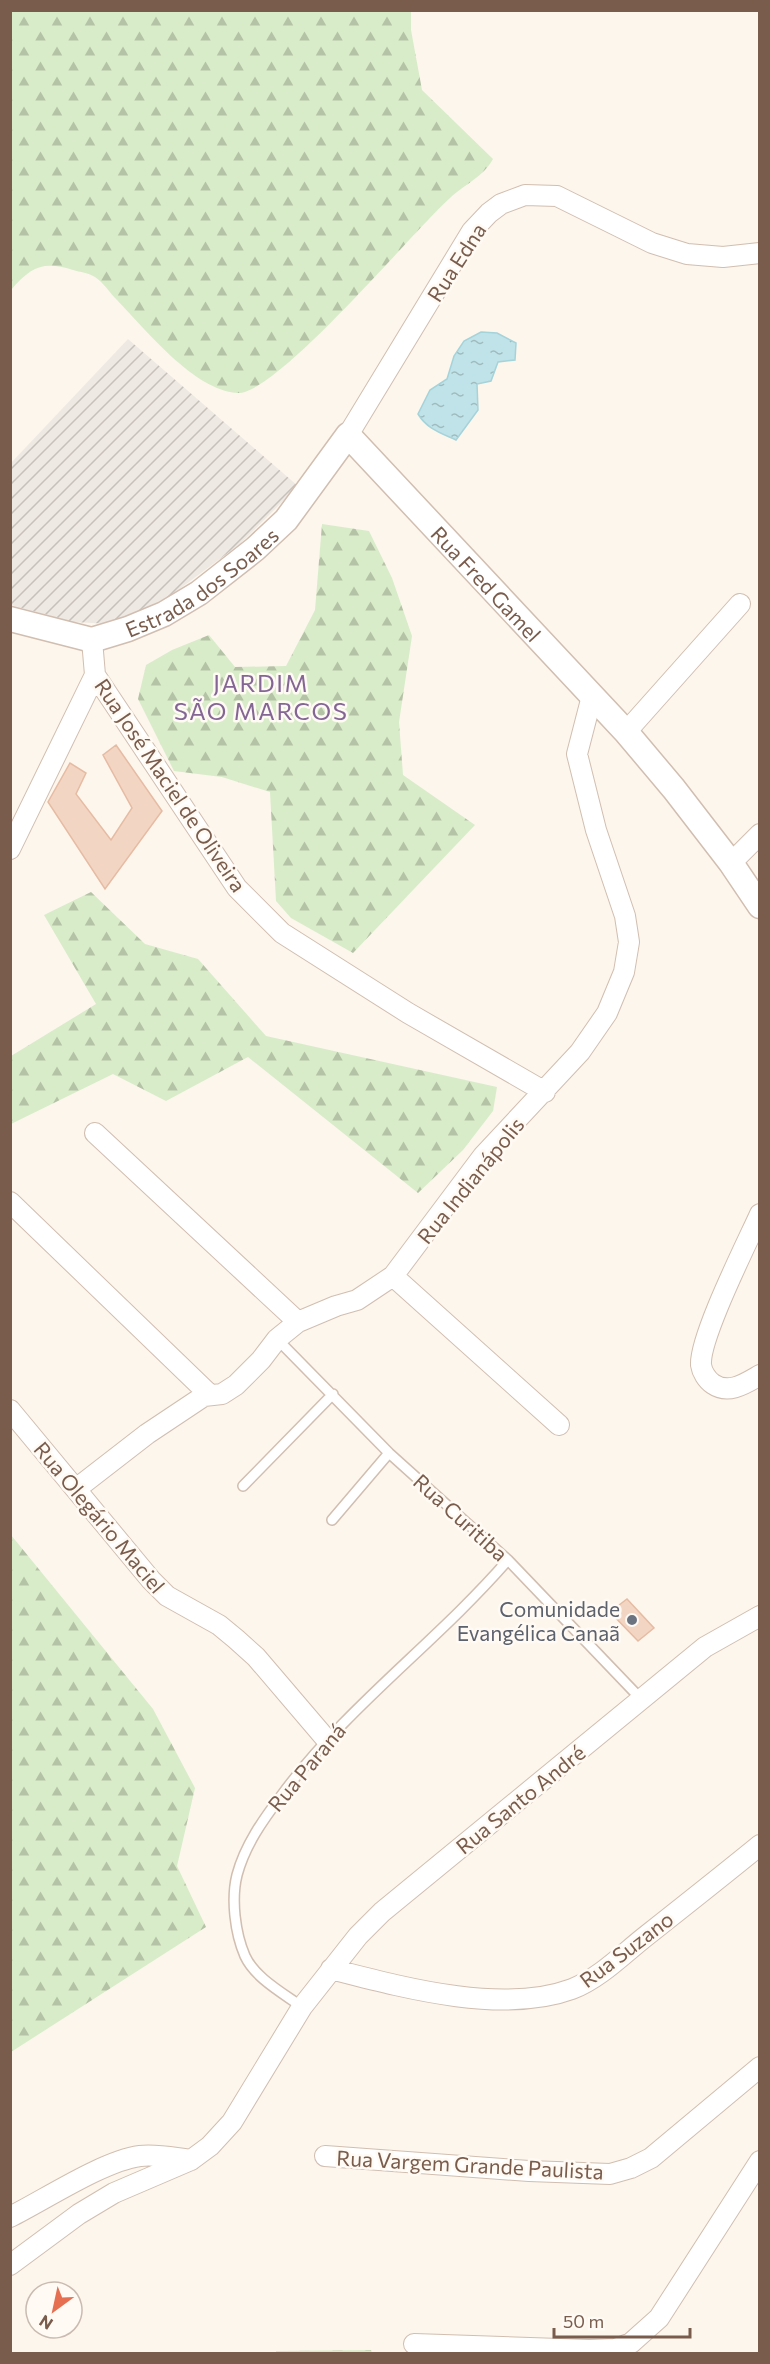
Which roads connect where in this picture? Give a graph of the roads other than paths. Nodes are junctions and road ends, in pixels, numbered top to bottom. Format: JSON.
{"nodes":[{"id":1,"x":759,"y":253,"type":"edge"},
{"id":2,"x":348,"y":435,"type":"junction"},
{"id":3,"x":740,"y":604,"type":"dead end"},
{"id":4,"x":10,"y":619,"type":"edge"},
{"id":5,"x":92,"y":640,"type":"junction"},
{"id":6,"x":95,"y":675,"type":"junction"},
{"id":7,"x":592,"y":696,"type":"junction"},
{"id":8,"x":626,"y":732,"type":"junction"},
{"id":9,"x":759,"y":834,"type":"edge"},
{"id":10,"x":10,"y":849,"type":"edge"},
{"id":11,"x":731,"y":863,"type":"junction"},
{"id":12,"x":759,"y":906,"type":"edge"},
{"id":13,"x":545,"y":1092,"type":"junction"},
{"id":14,"x":95,"y":1133,"type":"dead end"},
{"id":15,"x":10,"y":1202,"type":"edge"},
{"id":16,"x":759,"y":1214,"type":"edge"},
{"id":17,"x":393,"y":1276,"type":"junction"},
{"id":18,"x":298,"y":1322,"type":"junction"},
{"id":19,"x":277,"y":1339,"type":"junction"},
{"id":20,"x":759,"y":1375,"type":"edge"},
{"id":21,"x":333,"y":1394,"type":"junction"},
{"id":22,"x":210,"y":1395,"type":"junction"},
{"id":23,"x":10,"y":1410,"type":"edge"},
{"id":24,"x":559,"y":1425,"type":"dead end"},
{"id":25,"x":389,"y":1454,"type":"junction"},
{"id":26,"x":243,"y":1486,"type":"dead end"},
{"id":27,"x":76,"y":1490,"type":"junction"},
{"id":28,"x":332,"y":1520,"type":"dead end"},
{"id":29,"x":508,"y":1560,"type":"junction"},
{"id":30,"x":759,"y":1616,"type":"edge"},
{"id":31,"x":641,"y":1699,"type":"junction"},
{"id":32,"x":326,"y":1739,"type":"junction"},
{"id":33,"x":759,"y":1845,"type":"edge"},
{"id":34,"x":331,"y":1969,"type":"junction"},
{"id":35,"x":302,"y":2007,"type":"junction"},
{"id":36,"x":757,"y":2073,"type":"edge"},
{"id":37,"x":325,"y":2156,"type":"dead end"},
{"id":38,"x":191,"y":2160,"type":"junction"},
{"id":39,"x":759,"y":2162,"type":"edge"},
{"id":40,"x":10,"y":2217,"type":"edge"},
{"id":41,"x":10,"y":2265,"type":"edge"},
{"id":42,"x":414,"y":2344,"type":"dead end"}],
"edges":[{"from":1,"to":2,"type":"street","name":"Rua Edna"},
{"from":2,"to":5,"type":"street","name":"Estrada dos Soares"},
{"from":2,"to":7,"type":"street","name":"Rua Fred Gamel"},
{"from":3,"to":8,"type":"street"},
{"from":4,"to":5,"type":"street","name":"Estrada dos Soares"},
{"from":5,"to":6,"type":"street","name":"Rua José Maciel de Oliveira"},
{"from":6,"to":10,"type":"street"},
{"from":6,"to":13,"type":"street","name":"Rua José Maciel de Oliveira"},
{"from":7,"to":8,"type":"street","name":"Rua Fred Gamel"},
{"from":7,"to":13,"type":"street","name":"Rua Indianápolis"},
{"from":8,"to":11,"type":"street","name":"Rua Fred Gamel"},
{"from":9,"to":11,"type":"street"},
{"from":11,"to":12,"type":"street","name":"Rua Fred Gamel"},
{"from":13,"to":17,"type":"street","name":"Rua Indianápolis"},
{"from":14,"to":18,"type":"street"},
{"from":15,"to":22,"type":"street"},
{"from":16,"to":20,"type":"street"},
{"from":17,"to":18,"type":"street","name":"Rua Indianápolis"},
{"from":17,"to":24,"type":"street"},
{"from":18,"to":19,"type":"street","name":"Rua Indianápolis"},
{"from":19,"to":21,"type":"lane","name":"Rua Curitiba"},
{"from":19,"to":22,"type":"street","name":"Rua Indianápolis"},
{"from":21,"to":25,"type":"lane","name":"Rua Curitiba"},
{"from":21,"to":26,"type":"lane"},
{"from":22,"to":27,"type":"street","name":"Rua Indianápolis"},
{"from":23,"to":27,"type":"street","name":"Rua Olegário Maciel"},
{"from":25,"to":28,"type":"lane"},
{"from":25,"to":29,"type":"lane","name":"Rua Curitiba"},
{"from":27,"to":32,"type":"street","name":"Rua Olegário Maciel"},
{"from":29,"to":31,"type":"lane","name":"Rua Curitiba"},
{"from":29,"to":32,"type":"lane","name":"Rua Paraná"},
{"from":30,"to":31,"type":"street","name":"Rua Santo André"},
{"from":31,"to":34,"type":"street","name":"Rua Santo André"},
{"from":32,"to":35,"type":"lane","name":"Rua Paraná"},
{"from":33,"to":34,"type":"street","name":"Rua Suzano"},
{"from":34,"to":35,"type":"street","name":"Rua Santo André"},
{"from":35,"to":38,"type":"street","name":"Rua Santo André"},
{"from":36,"to":37,"type":"street","name":"Rua Vargem Grande Paulista"},
{"from":38,"to":40,"type":"street"},
{"from":38,"to":41,"type":"street","name":"Rua Santo André"},
{"from":39,"to":42,"type":"street"}]}
